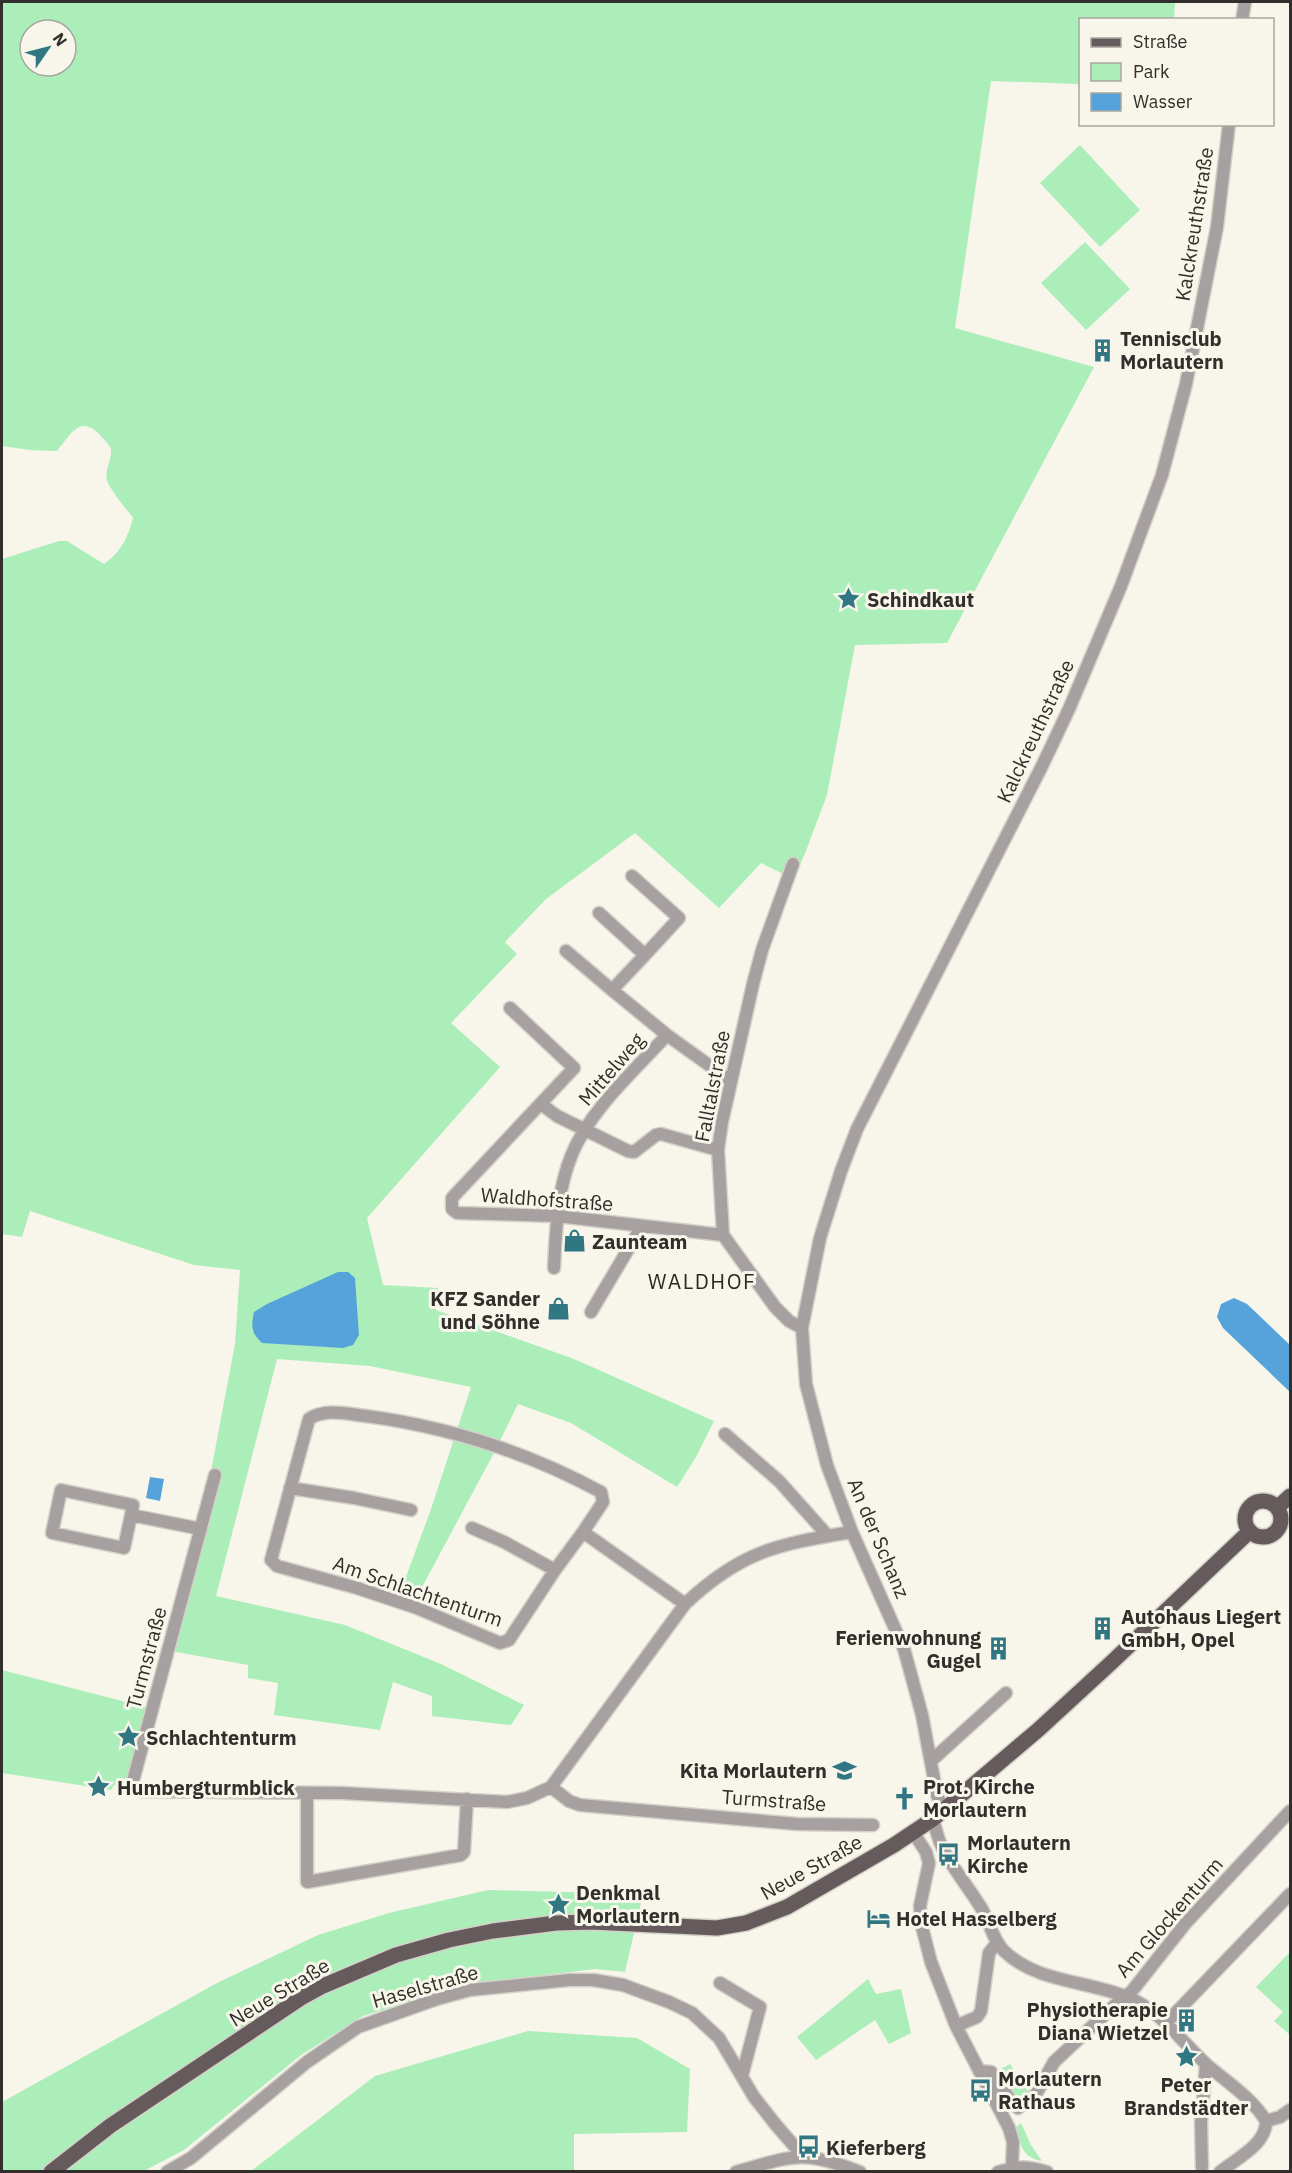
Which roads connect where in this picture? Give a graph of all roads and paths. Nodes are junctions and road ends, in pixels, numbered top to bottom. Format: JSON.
{"nodes":[{"id":1,"x":1245,"y":2,"type":"edge"},
{"id":2,"x":1242,"y":18,"type":"edge"},
{"id":3,"x":1229,"y":126,"type":"edge"},
{"id":4,"x":793,"y":864,"type":"dead end"},
{"id":5,"x":632,"y":876,"type":"dead end"},
{"id":6,"x":599,"y":913,"type":"dead end"},
{"id":7,"x":566,"y":951,"type":"dead end"},
{"id":8,"x":645,"y":955,"type":"junction"},
{"id":9,"x":612,"y":990,"type":"junction"},
{"id":10,"x":510,"y":1008,"type":"dead end"},
{"id":11,"x":667,"y":1035,"type":"junction"},
{"id":12,"x":731,"y":1081,"type":"junction"},
{"id":13,"x":541,"y":1104,"type":"junction"},
{"id":14,"x":586,"y":1130,"type":"junction"},
{"id":15,"x":718,"y":1150,"type":"junction"},
{"id":16,"x":557,"y":1216,"type":"junction"},
{"id":17,"x":642,"y":1226,"type":"junction"},
{"id":18,"x":723,"y":1235,"type":"junction"},
{"id":19,"x":554,"y":1268,"type":"dead end"},
{"id":20,"x":591,"y":1312,"type":"dead end"},
{"id":21,"x":802,"y":1328,"type":"junction"},
{"id":22,"x":725,"y":1434,"type":"dead end"},
{"id":23,"x":215,"y":1475,"type":"dead end"},
{"id":24,"x":290,"y":1488,"type":"junction"},
{"id":25,"x":1290,"y":1496,"type":"edge"},
{"id":26,"x":1277,"y":1508,"type":"junction"},
{"id":27,"x":411,"y":1509,"type":"dead end"},
{"id":28,"x":131,"y":1515,"type":"junction"},
{"id":29,"x":472,"y":1528,"type":"dead end"},
{"id":30,"x":201,"y":1529,"type":"junction"},
{"id":31,"x":1250,"y":1531,"type":"junction"},
{"id":32,"x":583,"y":1532,"type":"junction"},
{"id":33,"x":852,"y":1532,"type":"junction"},
{"id":34,"x":828,"y":1536,"type":"junction"},
{"id":35,"x":555,"y":1570,"type":"junction"},
{"id":36,"x":685,"y":1604,"type":"junction"},
{"id":37,"x":1006,"y":1693,"type":"dead end"},
{"id":38,"x":931,"y":1761,"type":"junction"},
{"id":39,"x":551,"y":1787,"type":"junction"},
{"id":40,"x":307,"y":1792,"type":"junction"},
{"id":41,"x":467,"y":1799,"type":"junction"},
{"id":42,"x":1290,"y":1811,"type":"edge"},
{"id":43,"x":938,"y":1815,"type":"junction"},
{"id":44,"x":873,"y":1825,"type":"dead end"},
{"id":45,"x":913,"y":1832,"type":"junction"},
{"id":46,"x":944,"y":1851,"type":"junction"},
{"id":47,"x":928,"y":1858,"type":"junction"},
{"id":48,"x":1290,"y":1894,"type":"edge"},
{"id":49,"x":998,"y":1943,"type":"junction"},
{"id":50,"x":720,"y":1983,"type":"dead end"},
{"id":51,"x":1126,"y":1996,"type":"junction"},
{"id":52,"x":1165,"y":2024,"type":"junction"},
{"id":53,"x":956,"y":2026,"type":"junction"},
{"id":54,"x":1206,"y":2064,"type":"junction"},
{"id":55,"x":979,"y":2071,"type":"junction"},
{"id":56,"x":742,"y":2076,"type":"junction"},
{"id":57,"x":1290,"y":2110,"type":"edge"},
{"id":58,"x":1266,"y":2121,"type":"junction"},
{"id":59,"x":803,"y":2156,"type":"junction"},
{"id":60,"x":1012,"y":2167,"type":"junction"},
{"id":61,"x":1202,"y":2167,"type":"dead end"},
{"id":62,"x":51,"y":2172,"type":"edge"},
{"id":63,"x":167,"y":2172,"type":"edge"},
{"id":64,"x":736,"y":2172,"type":"edge"},
{"id":65,"x":860,"y":2172,"type":"edge"},
{"id":66,"x":998,"y":2172,"type":"edge"},
{"id":67,"x":1047,"y":2172,"type":"edge"},
{"id":68,"x":1220,"y":2172,"type":"edge"}],
"edges":[{"from":1,"to":2,"type":"street"},
{"from":3,"to":21,"type":"street","name":"Kalckreuthstraße"},
{"from":4,"to":12,"type":"street","name":"Falltalstraße"},
{"from":5,"to":8,"type":"street"},
{"from":6,"to":8,"type":"street"},
{"from":7,"to":9,"type":"street"},
{"from":8,"to":9,"type":"street"},
{"from":9,"to":11,"type":"street"},
{"from":10,"to":13,"type":"street"},
{"from":11,"to":12,"type":"street"},
{"from":11,"to":14,"type":"street","name":"Mittelweg"},
{"from":12,"to":15,"type":"street","name":"Falltalstraße"},
{"from":13,"to":14,"type":"street"},
{"from":13,"to":16,"type":"street","name":"Waldhofstraße"},
{"from":14,"to":15,"type":"street"},
{"from":14,"to":16,"type":"street","name":"Mittelweg"},
{"from":15,"to":18,"type":"street","name":"Falltalstraße"},
{"from":16,"to":17,"type":"street","name":"Waldhofstraße"},
{"from":16,"to":19,"type":"street","name":"Mittelweg"},
{"from":17,"to":18,"type":"street","name":"Waldhofstraße"},
{"from":17,"to":20,"type":"street"},
{"from":18,"to":21,"type":"street"},
{"from":21,"to":33,"type":"street","name":"An der Schanz"},
{"from":22,"to":34,"type":"street"},
{"from":23,"to":30,"type":"street","name":"Turmstraße"},
{"from":24,"to":27,"type":"street"},
{"from":24,"to":32,"type":"street","name":"Am Schlachtenturm"},
{"from":24,"to":35,"type":"street","name":"Am Schlachtenturm"},
{"from":25,"to":26,"type":"main road"},
{"from":26,"to":31,"type":"main road"},
{"from":26,"to":31,"type":"main road"},
{"from":28,"to":28,"type":"street"},
{"from":28,"to":30,"type":"street"},
{"from":29,"to":35,"type":"street"},
{"from":30,"to":40,"type":"street","name":"Turmstraße"},
{"from":31,"to":43,"type":"main road","name":"Neue Straße"},
{"from":32,"to":35,"type":"street","name":"Am Schlachtenturm"},
{"from":32,"to":36,"type":"street"},
{"from":33,"to":34,"type":"street"},
{"from":33,"to":38,"type":"street","name":"An der Schanz"},
{"from":34,"to":36,"type":"street"},
{"from":36,"to":39,"type":"street"},
{"from":37,"to":38,"type":"street"},
{"from":38,"to":43,"type":"street","name":"An der Schanz"},
{"from":39,"to":41,"type":"street","name":"Turmstraße"},
{"from":39,"to":44,"type":"street","name":"Turmstraße"},
{"from":40,"to":41,"type":"street","name":"Turmstraße"},
{"from":40,"to":41,"type":"street"},
{"from":42,"to":51,"type":"street","name":"Am Glockenturm"},
{"from":43,"to":45,"type":"main road","name":"Neue Straße"},
{"from":43,"to":46,"type":"street","name":"An der Schanz"},
{"from":45,"to":47,"type":"street"},
{"from":45,"to":62,"type":"main road","name":"Neue Straße"},
{"from":46,"to":47,"type":"street"},
{"from":46,"to":49,"type":"street","name":"An der Schanz"},
{"from":47,"to":53,"type":"street"},
{"from":48,"to":52,"type":"street"},
{"from":49,"to":51,"type":"street"},
{"from":49,"to":53,"type":"street"},
{"from":50,"to":56,"type":"street"},
{"from":51,"to":52,"type":"street"},
{"from":51,"to":55,"type":"street","name":"Am Glockenturm"},
{"from":52,"to":54,"type":"street"},
{"from":53,"to":55,"type":"street"},
{"from":54,"to":58,"type":"street"},
{"from":54,"to":61,"type":"street"},
{"from":55,"to":60,"type":"street"},
{"from":56,"to":59,"type":"street","name":"Haselstraße"},
{"from":56,"to":63,"type":"street","name":"Haselstraße"},
{"from":57,"to":58,"type":"street"},
{"from":58,"to":68,"type":"street"},
{"from":59,"to":64,"type":"street"},
{"from":59,"to":65,"type":"street"},
{"from":60,"to":66,"type":"street"},
{"from":60,"to":67,"type":"street"}]}
